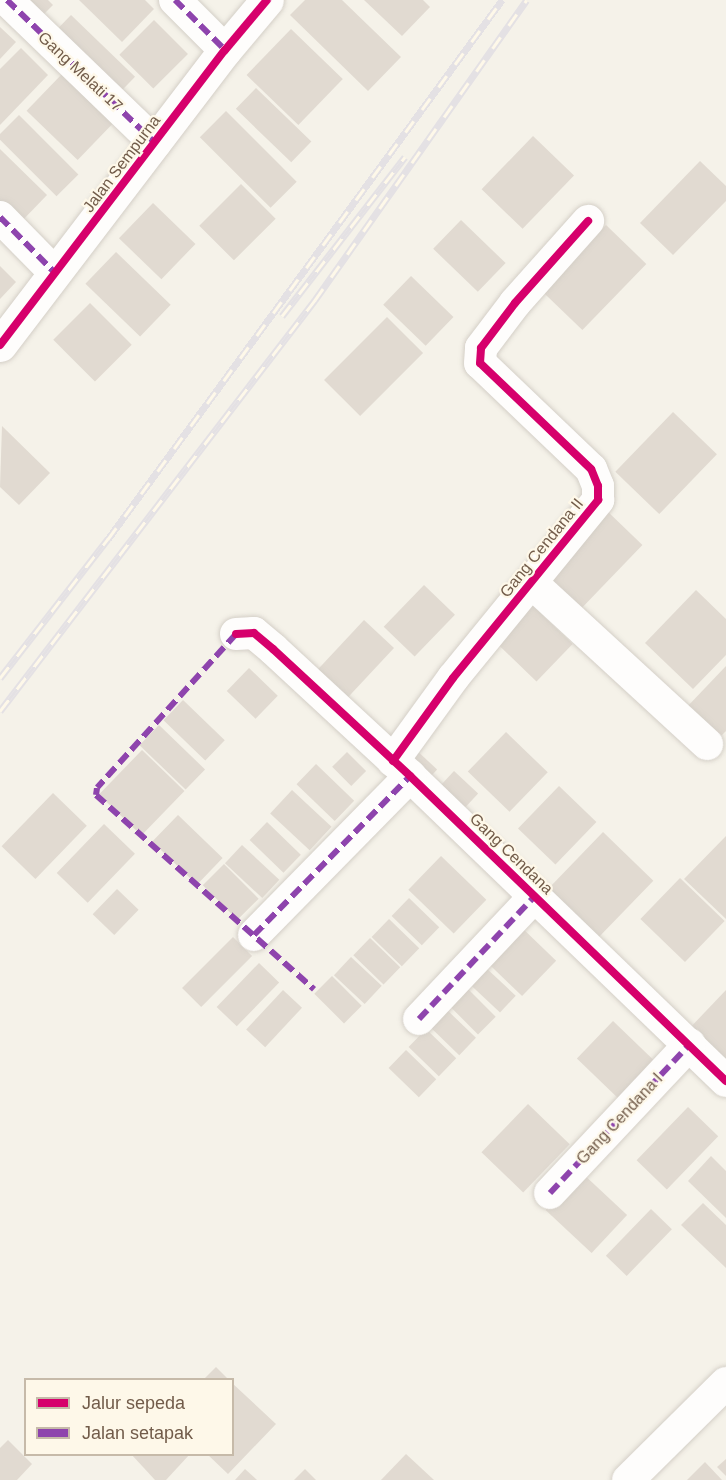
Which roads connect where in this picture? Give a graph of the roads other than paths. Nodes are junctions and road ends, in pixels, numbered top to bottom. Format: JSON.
{"nodes":[{"id":1,"x":7,"y":0,"type":"edge"},
{"id":2,"x":175,"y":0,"type":"edge"},
{"id":3,"x":267,"y":0,"type":"edge"},
{"id":4,"x":225,"y":50,"type":"junction"},
{"id":5,"x":155,"y":142,"type":"junction"},
{"id":6,"x":0,"y":217,"type":"edge"},
{"id":7,"x":588,"y":221,"type":"dead end"},
{"id":8,"x":55,"y":273,"type":"junction"},
{"id":9,"x":0,"y":345,"type":"edge"},
{"id":10,"x":532,"y":583,"type":"junction"},
{"id":11,"x":236,"y":634,"type":"dead end"},
{"id":12,"x":707,"y":744,"type":"dead end"},
{"id":13,"x":402,"y":768,"type":"junction"},
{"id":14,"x":535,"y":896,"type":"junction"},
{"id":15,"x":254,"y":935,"type":"dead end"},
{"id":16,"x":419,"y":1019,"type":"dead end"},
{"id":17,"x":690,"y":1044,"type":"junction"},
{"id":18,"x":726,"y":1082,"type":"edge"},
{"id":19,"x":550,"y":1192,"type":"dead end"},
{"id":20,"x":726,"y":1383,"type":"edge"},
{"id":21,"x":628,"y":1480,"type":"edge"}],
"edges":[{"from":1,"to":5,"type":"street","name":"Gang Melati 17"},
{"from":2,"to":4,"type":"street"},
{"from":3,"to":4,"type":"street","name":"Jalan Sempurna"},
{"from":4,"to":5,"type":"street","name":"Jalan Sempurna"},
{"from":5,"to":8,"type":"street","name":"Jalan Sempurna"},
{"from":6,"to":8,"type":"street"},
{"from":7,"to":10,"type":"street","name":"Gang Cendana II"},
{"from":8,"to":9,"type":"street","name":"Jalan Sempurna"},
{"from":10,"to":12,"type":"street"},
{"from":10,"to":13,"type":"street","name":"Gang Cendana II"},
{"from":11,"to":13,"type":"street","name":"Gang Cendana"},
{"from":13,"to":14,"type":"street","name":"Gang Cendana"},
{"from":13,"to":15,"type":"street","name":"Gang Cendana II"},
{"from":14,"to":16,"type":"street"},
{"from":14,"to":17,"type":"street","name":"Gang Cendana"},
{"from":17,"to":18,"type":"street","name":"Gang Cendana"},
{"from":17,"to":19,"type":"street","name":"Gang Cendana I"},
{"from":20,"to":21,"type":"street"}]}
